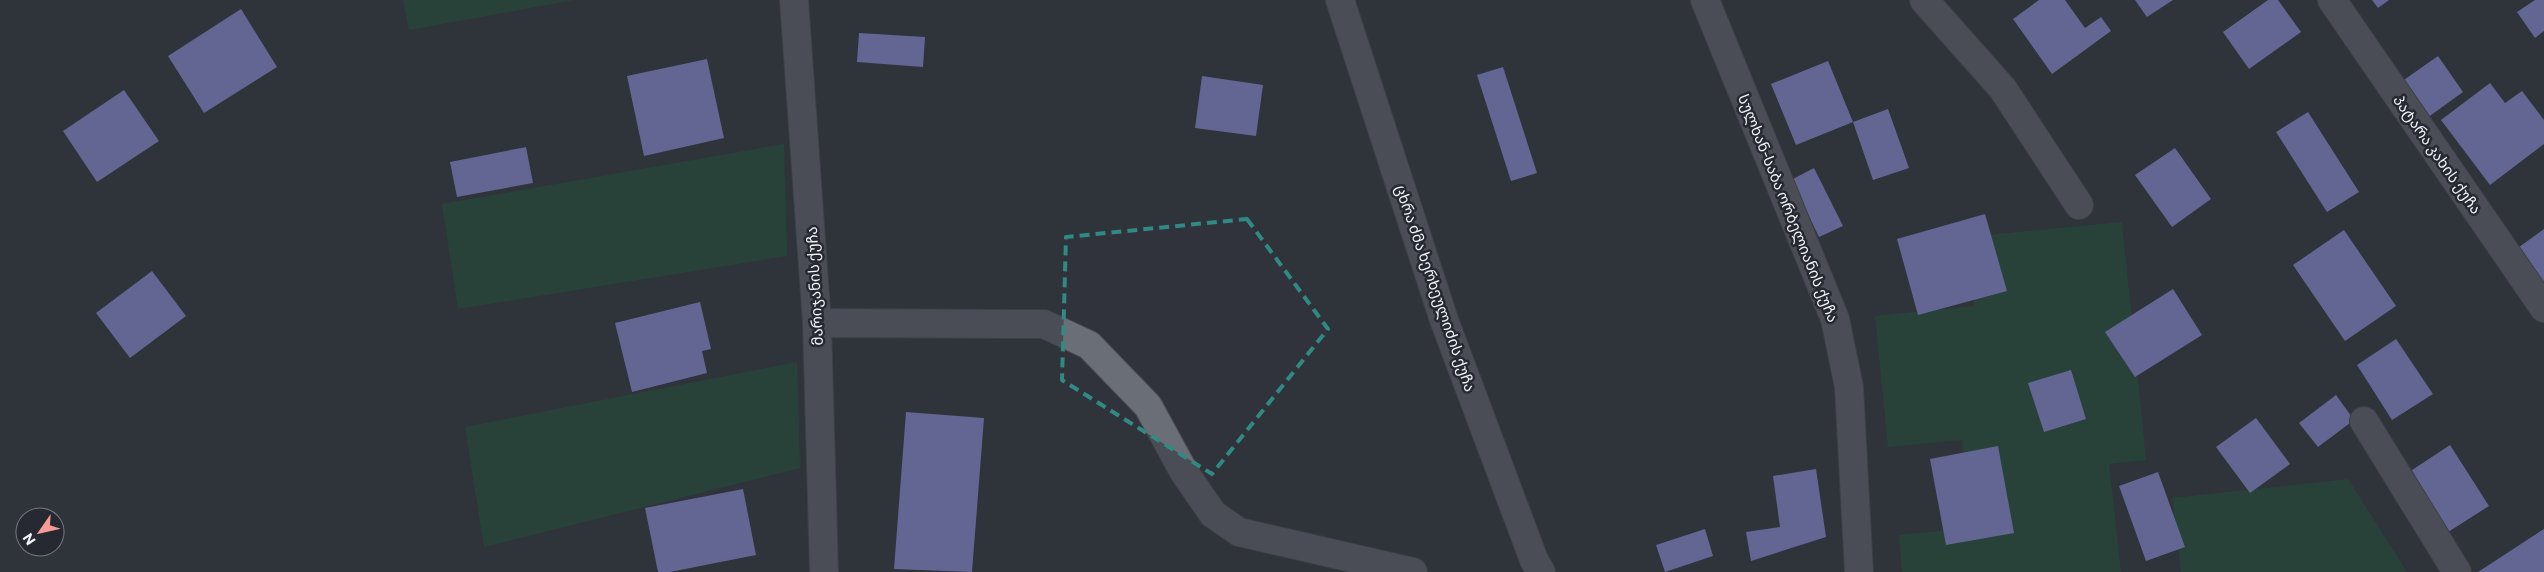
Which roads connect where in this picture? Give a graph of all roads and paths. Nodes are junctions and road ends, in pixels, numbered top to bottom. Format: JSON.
{"nodes":[{"id":1,"x":794,"y":0,"type":"edge"},
{"id":2,"x":1340,"y":0,"type":"edge"},
{"id":3,"x":1706,"y":0,"type":"edge"},
{"id":4,"x":1924,"y":0,"type":"edge"},
{"id":5,"x":2332,"y":0,"type":"edge"},
{"id":6,"x":2079,"y":204,"type":"dead end"},
{"id":7,"x":2544,"y":308,"type":"edge"},
{"id":8,"x":817,"y":323,"type":"junction"},
{"id":9,"x":2364,"y":421,"type":"dead end"},
{"id":10,"x":824,"y":572,"type":"edge"},
{"id":11,"x":1413,"y":572,"type":"edge"},
{"id":12,"x":1541,"y":572,"type":"edge"},
{"id":13,"x":1859,"y":572,"type":"edge"},
{"id":14,"x":2457,"y":572,"type":"edge"}],
"edges":[{"from":1,"to":8,"type":"street","name":"მარიჯანის ქუჩა"},
{"from":2,"to":12,"type":"street","name":"ცხრა ძმა ხერხეულიძის ქუჩა"},
{"from":3,"to":13,"type":"street","name":"სულხან-საბა ორბელიანის ქუჩა"},
{"from":4,"to":6,"type":"street"},
{"from":5,"to":7,"type":"street","name":"პატარა კახის ქუჩა"},
{"from":8,"to":10,"type":"street","name":"მარიჯანის ქუჩა"},
{"from":8,"to":11,"type":"street"},
{"from":9,"to":14,"type":"street"}]}
